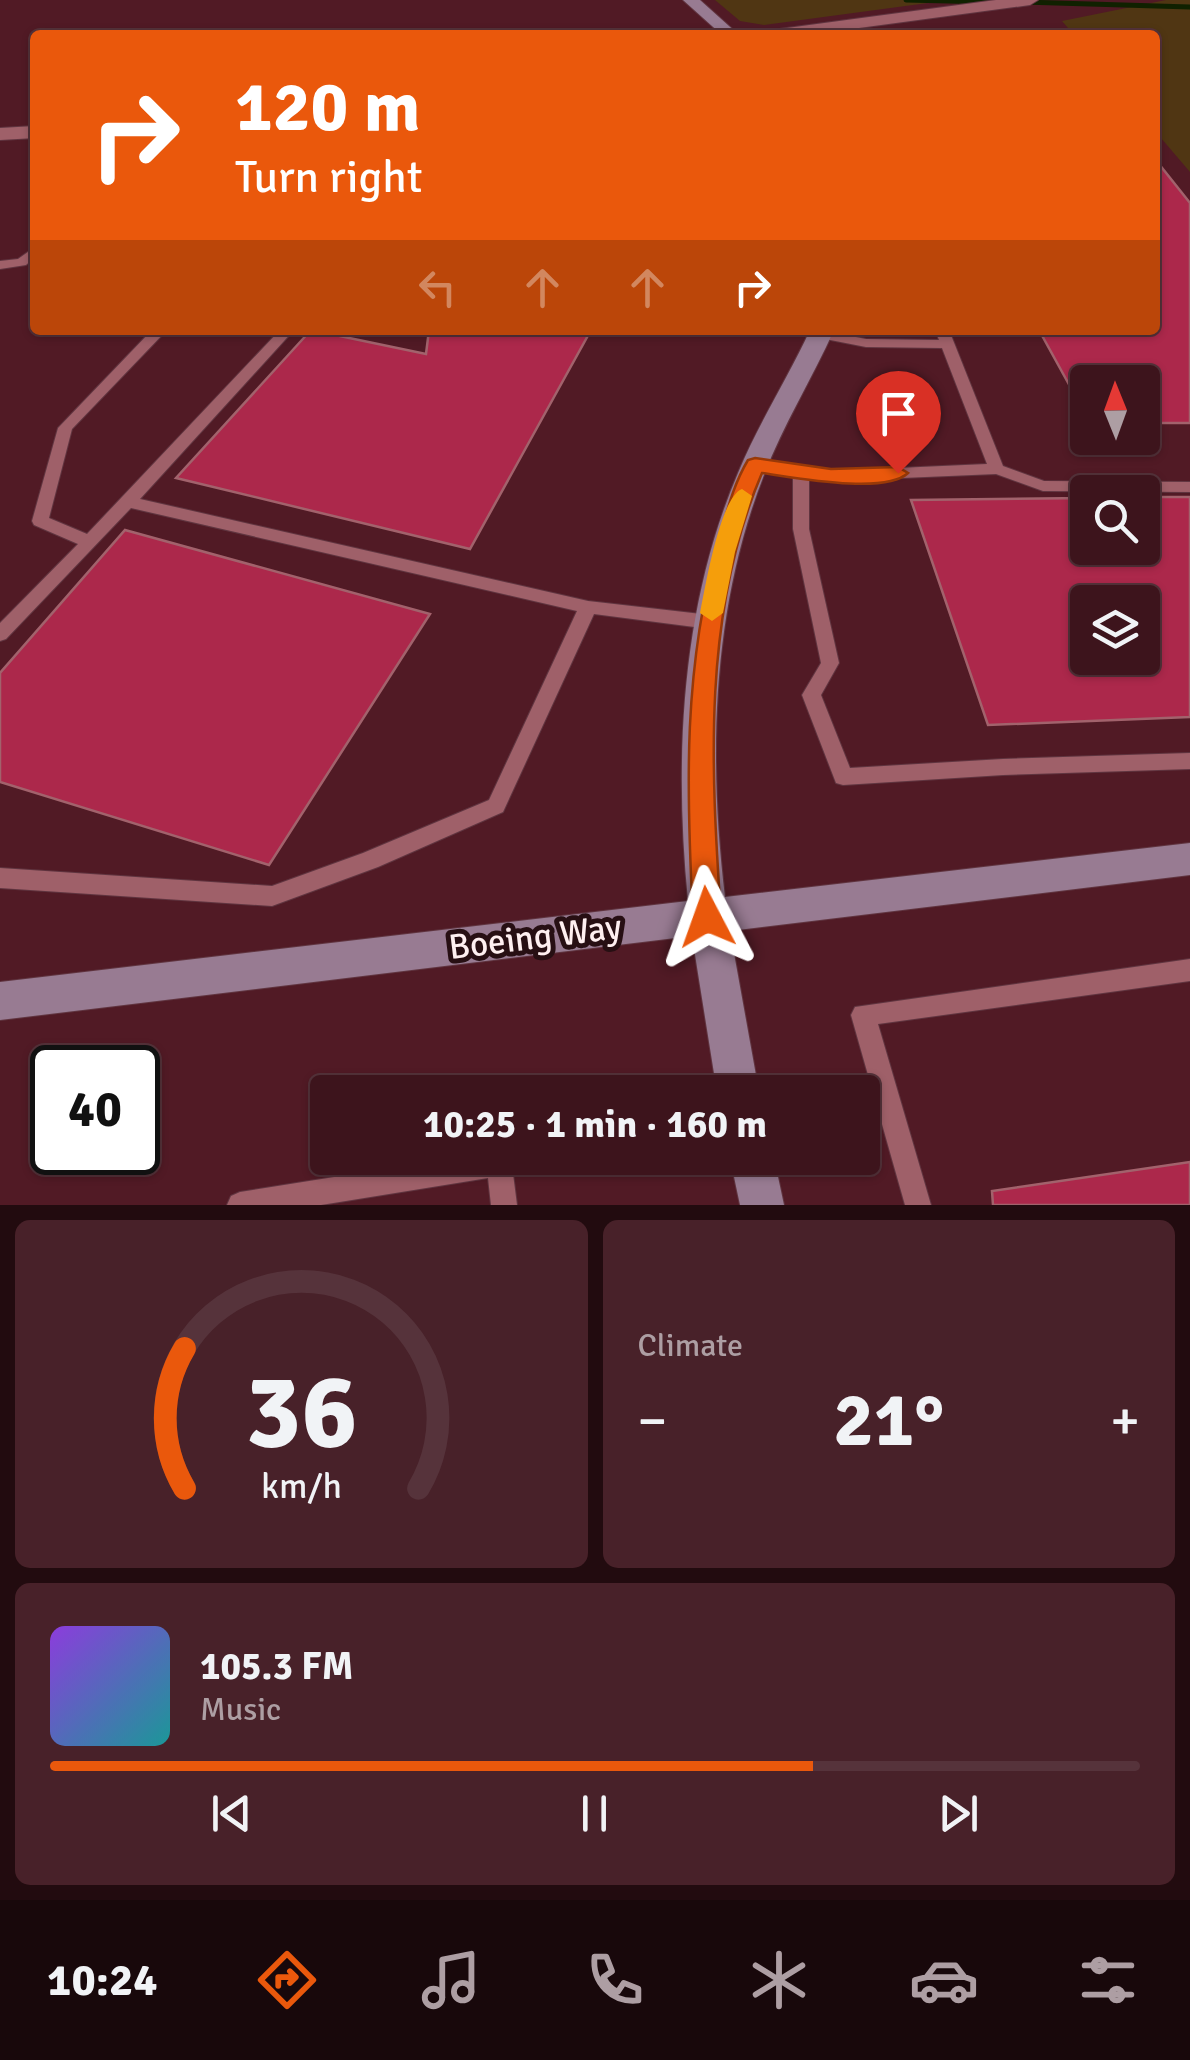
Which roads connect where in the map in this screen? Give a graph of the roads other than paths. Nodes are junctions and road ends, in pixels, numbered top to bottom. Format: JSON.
{"nodes":[{"id":1,"x":1030,"y":0,"type":"edge"},
{"id":2,"x":694,"y":3,"type":"edge"},
{"id":3,"x":724,"y":30,"type":"edge"},
{"id":4,"x":809,"y":30,"type":"edge"},
{"id":5,"x":30,"y":132,"type":"edge"},
{"id":6,"x":0,"y":134,"type":"edge"},
{"id":7,"x":30,"y":255,"type":"edge"},
{"id":8,"x":0,"y":265,"type":"edge"},
{"id":9,"x":155,"y":335,"type":"edge"},
{"id":10,"x":282,"y":335,"type":"edge"},
{"id":11,"x":820,"y":335,"type":"edge"},
{"id":12,"x":833,"y":335,"type":"edge"},
{"id":13,"x":944,"y":337,"type":"edge"},
{"id":14,"x":755,"y":465,"type":"junction"},
{"id":15,"x":997,"y":469,"type":"junction"},
{"id":16,"x":800,"y":472,"type":"junction"},
{"id":17,"x":1190,"y":487,"type":"edge"},
{"id":18,"x":128,"y":502,"type":"junction"},
{"id":19,"x":89,"y":542,"type":"junction"},
{"id":20,"x":588,"y":607,"type":"junction"},
{"id":21,"x":710,"y":622,"type":"junction"},
{"id":22,"x":0,"y":634,"type":"edge"},
{"id":23,"x":1190,"y":761,"type":"edge"},
{"id":24,"x":1190,"y":859,"type":"edge"},
{"id":25,"x":0,"y":878,"type":"edge"},
{"id":26,"x":707,"y":917,"type":"junction"},
{"id":27,"x":1190,"y":970,"type":"edge"},
{"id":28,"x":0,"y":1001,"type":"edge"},
{"id":29,"x":735,"y":1075,"type":"edge"},
{"id":30,"x":756,"y":1175,"type":"edge"},
{"id":31,"x":240,"y":1205,"type":"edge"},
{"id":32,"x":504,"y":1205,"type":"edge"},
{"id":33,"x":762,"y":1205,"type":"edge"},
{"id":34,"x":918,"y":1205,"type":"edge"}],
"edges":[{"from":1,"to":4,"type":"street"},
{"from":2,"to":3,"type":"street"},
{"from":5,"to":6,"type":"street"},
{"from":7,"to":8,"type":"lane"},
{"from":9,"to":19,"type":"lane"},
{"from":10,"to":18,"type":"lane"},
{"from":11,"to":14,"type":"street"},
{"from":12,"to":13,"type":"lane"},
{"from":13,"to":15,"type":"lane"},
{"from":14,"to":16,"type":"lane"},
{"from":14,"to":21,"type":"street"},
{"from":15,"to":16,"type":"lane"},
{"from":15,"to":17,"type":"lane"},
{"from":16,"to":23,"type":"lane"},
{"from":18,"to":19,"type":"lane"},
{"from":18,"to":20,"type":"lane"},
{"from":19,"to":22,"type":"lane"},
{"from":20,"to":21,"type":"lane"},
{"from":20,"to":25,"type":"lane"},
{"from":21,"to":26,"type":"street"},
{"from":24,"to":26,"type":"street","name":"Boeing Way"},
{"from":26,"to":28,"type":"street","name":"Boeing Way"},
{"from":26,"to":29,"type":"street"},
{"from":27,"to":34,"type":"lane"},
{"from":30,"to":33,"type":"street"},
{"from":31,"to":32,"type":"lane"}]}
